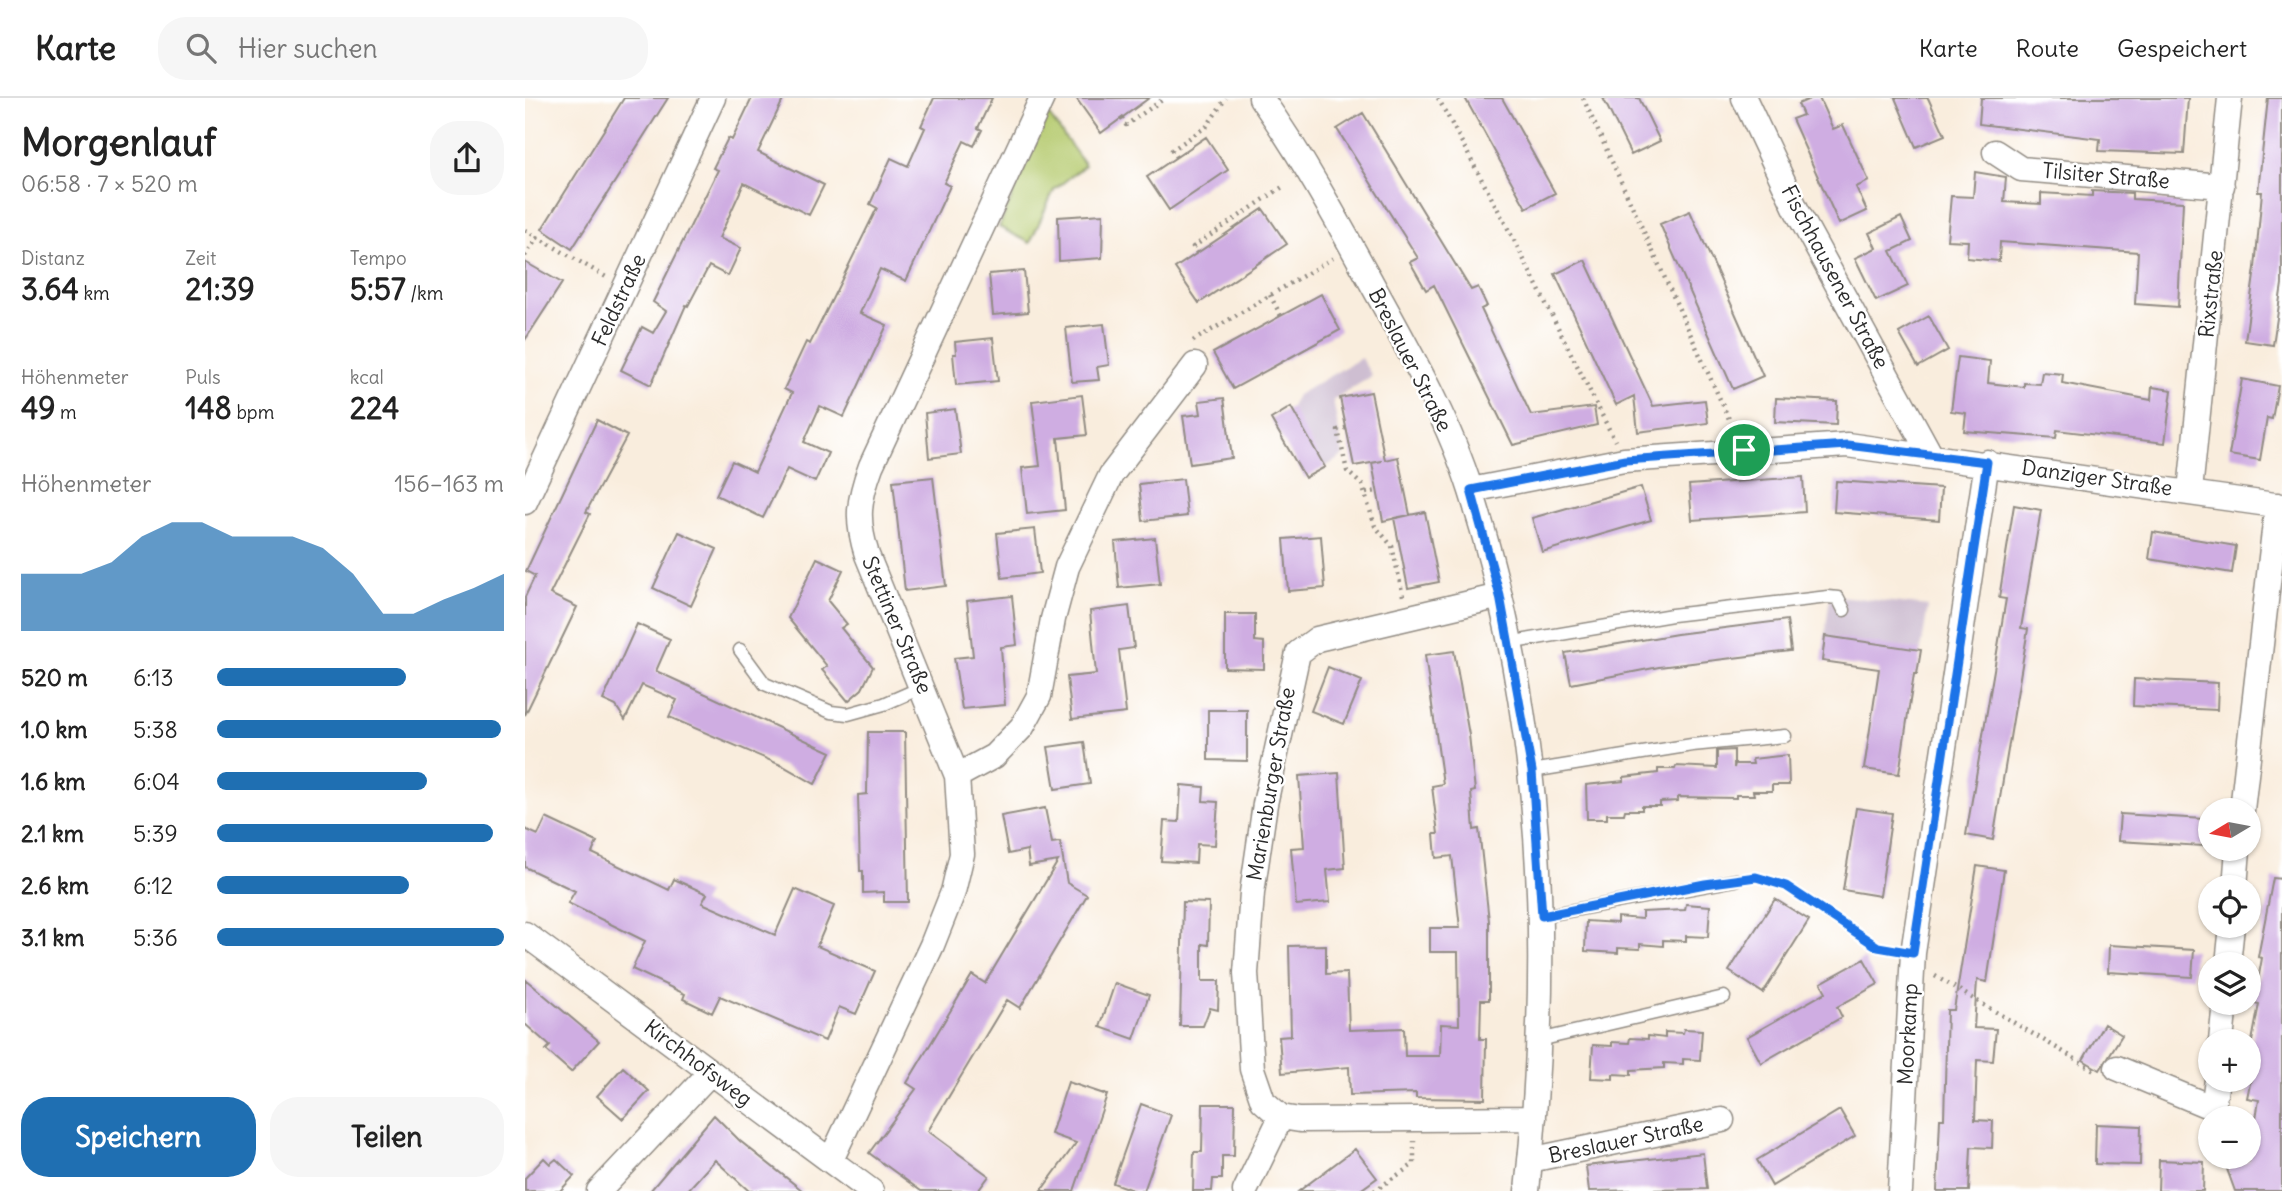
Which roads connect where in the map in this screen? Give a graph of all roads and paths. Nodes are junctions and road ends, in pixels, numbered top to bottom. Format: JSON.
{"nodes":[{"id":1,"x":713,"y":98,"type":"edge"},
{"id":2,"x":1042,"y":98,"type":"edge"},
{"id":3,"x":1165,"y":98,"type":"edge"},
{"id":4,"x":1226,"y":98,"type":"edge"},
{"id":5,"x":1438,"y":98,"type":"edge"},
{"id":6,"x":1583,"y":98,"type":"edge"},
{"id":7,"x":1744,"y":98,"type":"edge"},
{"id":8,"x":2230,"y":98,"type":"edge"},
{"id":9,"x":1272,"y":102,"type":"edge"},
{"id":10,"x":1122,"y":118,"type":"dead end"},
{"id":11,"x":1995,"y":152,"type":"dead end"},
{"id":12,"x":1176,"y":157,"type":"dead end"},
{"id":13,"x":1284,"y":186,"type":"dead end"},
{"id":14,"x":2222,"y":186,"type":"junction"},
{"id":15,"x":1237,"y":218,"type":"junction"},
{"id":16,"x":1241,"y":224,"type":"dead end"},
{"id":17,"x":525,"y":230,"type":"edge"},
{"id":18,"x":538,"y":237,"type":"junction"},
{"id":19,"x":1352,"y":247,"type":"junction"},
{"id":20,"x":1197,"y":253,"type":"dead end"},
{"id":21,"x":525,"y":256,"type":"edge"},
{"id":22,"x":624,"y":288,"type":"junction"},
{"id":23,"x":1270,"y":295,"type":"junction"},
{"id":24,"x":1281,"y":316,"type":"dead end"},
{"id":25,"x":1195,"y":365,"type":"joint"},
{"id":26,"x":1346,"y":428,"type":"dead end"},
{"id":27,"x":1744,"y":450,"type":"junction"},
{"id":28,"x":1930,"y":454,"type":"junction"},
{"id":29,"x":1625,"y":460,"type":"junction"},
{"id":30,"x":1987,"y":462,"type":"junction"},
{"id":31,"x":1471,"y":490,"type":"junction"},
{"id":32,"x":1377,"y":491,"type":"dead end"},
{"id":33,"x":2190,"y":491,"type":"junction"},
{"id":34,"x":1366,"y":493,"type":"junction"},
{"id":35,"x":525,"y":502,"type":"edge"},
{"id":36,"x":2280,"y":505,"type":"edge"},
{"id":37,"x":1500,"y":596,"type":"junction"},
{"id":38,"x":1844,"y":610,"type":"dead end"},
{"id":39,"x":1407,"y":618,"type":"junction"},
{"id":40,"x":1508,"y":643,"type":"junction"},
{"id":41,"x":740,"y":650,"type":"dead end"},
{"id":42,"x":923,"y":687,"type":"junction"},
{"id":43,"x":1785,"y":736,"type":"dead end"},
{"id":44,"x":1532,"y":771,"type":"junction"},
{"id":45,"x":957,"y":776,"type":"junction"},
{"id":46,"x":2243,"y":798,"type":"edge"},
{"id":47,"x":1736,"y":880,"type":"joint"},
{"id":48,"x":1542,"y":916,"type":"junction"},
{"id":49,"x":525,"y":934,"type":"edge"},
{"id":50,"x":1912,"y":958,"type":"junction"},
{"id":51,"x":1724,"y":997,"type":"dead end"},
{"id":52,"x":1539,"y":1040,"type":"junction"},
{"id":53,"x":2075,"y":1059,"type":"dead end"},
{"id":54,"x":2117,"y":1068,"type":"dead end"},
{"id":55,"x":711,"y":1072,"type":"junction"},
{"id":56,"x":2215,"y":1092,"type":"edge"},
{"id":57,"x":1281,"y":1117,"type":"junction"},
{"id":58,"x":1534,"y":1118,"type":"junction"},
{"id":59,"x":1414,"y":1119,"type":"junction"},
{"id":60,"x":1722,"y":1120,"type":"dead end"},
{"id":61,"x":831,"y":1160,"type":"junction"},
{"id":62,"x":1530,"y":1160,"type":"junction"},
{"id":63,"x":599,"y":1191,"type":"edge"},
{"id":64,"x":871,"y":1191,"type":"edge"},
{"id":65,"x":1245,"y":1191,"type":"edge"},
{"id":66,"x":1374,"y":1191,"type":"edge"},
{"id":67,"x":1527,"y":1191,"type":"edge"},
{"id":68,"x":1900,"y":1191,"type":"edge"}],
"edges":[{"from":1,"to":22,"type":"street","name":"Feldstraße"},
{"from":2,"to":42,"type":"street","name":"Stettiner Straße"},
{"from":3,"to":10,"type":"path"},
{"from":4,"to":12,"type":"path"},
{"from":5,"to":29,"type":"path"},
{"from":6,"to":27,"type":"path"},
{"from":7,"to":28,"type":"street","name":"Fischhausener Straße"},
{"from":8,"to":14,"type":"street","name":"Rixstraße"},
{"from":9,"to":19,"type":"street","name":"Breslauer Straße"},
{"from":11,"to":14,"type":"street","name":"Tilsiter Straße"},
{"from":13,"to":15,"type":"path"},
{"from":14,"to":33,"type":"street","name":"Rixstraße"},
{"from":15,"to":16,"type":"path"},
{"from":15,"to":20,"type":"path"},
{"from":17,"to":18,"type":"path"},
{"from":18,"to":21,"type":"path"},
{"from":18,"to":22,"type":"path"},
{"from":19,"to":23,"type":"path"},
{"from":19,"to":31,"type":"street","name":"Breslauer Straße"},
{"from":22,"to":35,"type":"street","name":"Feldstraße"},
{"from":23,"to":24,"type":"path"},
{"from":23,"to":25,"type":"path"},
{"from":25,"to":45,"type":"street"},
{"from":26,"to":34,"type":"path"},
{"from":27,"to":28,"type":"street","name":"Danziger Straße"},
{"from":27,"to":29,"type":"street","name":"Danziger Straße"},
{"from":28,"to":30,"type":"street","name":"Danziger Straße"},
{"from":29,"to":31,"type":"street","name":"Danziger Straße"},
{"from":30,"to":33,"type":"street","name":"Danziger Straße"},
{"from":30,"to":50,"type":"street","name":"Moorkamp"},
{"from":31,"to":37,"type":"street","name":"Breslauer Straße"},
{"from":32,"to":34,"type":"path"},
{"from":33,"to":36,"type":"street","name":"Danziger Straße"},
{"from":34,"to":39,"type":"path"},
{"from":36,"to":46,"type":"street"},
{"from":37,"to":39,"type":"street","name":"Marienburger Straße"},
{"from":37,"to":40,"type":"street","name":"Breslauer Straße"},
{"from":38,"to":40,"type":"lane"},
{"from":39,"to":57,"type":"street","name":"Marienburger Straße"},
{"from":40,"to":44,"type":"street","name":"Breslauer Straße"},
{"from":41,"to":42,"type":"lane"},
{"from":42,"to":45,"type":"street","name":"Stettiner Straße"},
{"from":43,"to":44,"type":"lane"},
{"from":44,"to":48,"type":"street","name":"Breslauer Straße"},
{"from":45,"to":61,"type":"street","name":"Stettiner Straße"},
{"from":47,"to":48,"type":"lane"},
{"from":47,"to":50,"type":"path"},
{"from":48,"to":52,"type":"street","name":"Breslauer Straße"},
{"from":49,"to":55,"type":"street","name":"Kirchhofsweg"},
{"from":50,"to":53,"type":"path"},
{"from":50,"to":68,"type":"street","name":"Moorkamp"},
{"from":51,"to":52,"type":"lane"},
{"from":52,"to":58,"type":"street","name":"Breslauer Straße"},
{"from":54,"to":56,"type":"street"},
{"from":55,"to":61,"type":"street","name":"Kirchhofsweg"},
{"from":55,"to":63,"type":"street"},
{"from":57,"to":59,"type":"street"},
{"from":57,"to":65,"type":"street"},
{"from":58,"to":59,"type":"street"},
{"from":58,"to":62,"type":"street","name":"Breslauer Straße"},
{"from":59,"to":66,"type":"path"},
{"from":60,"to":62,"type":"street","name":"Breslauer Straße"},
{"from":61,"to":64,"type":"street","name":"Kirchhofsweg"},
{"from":62,"to":67,"type":"street","name":"Breslauer Straße"}]}
